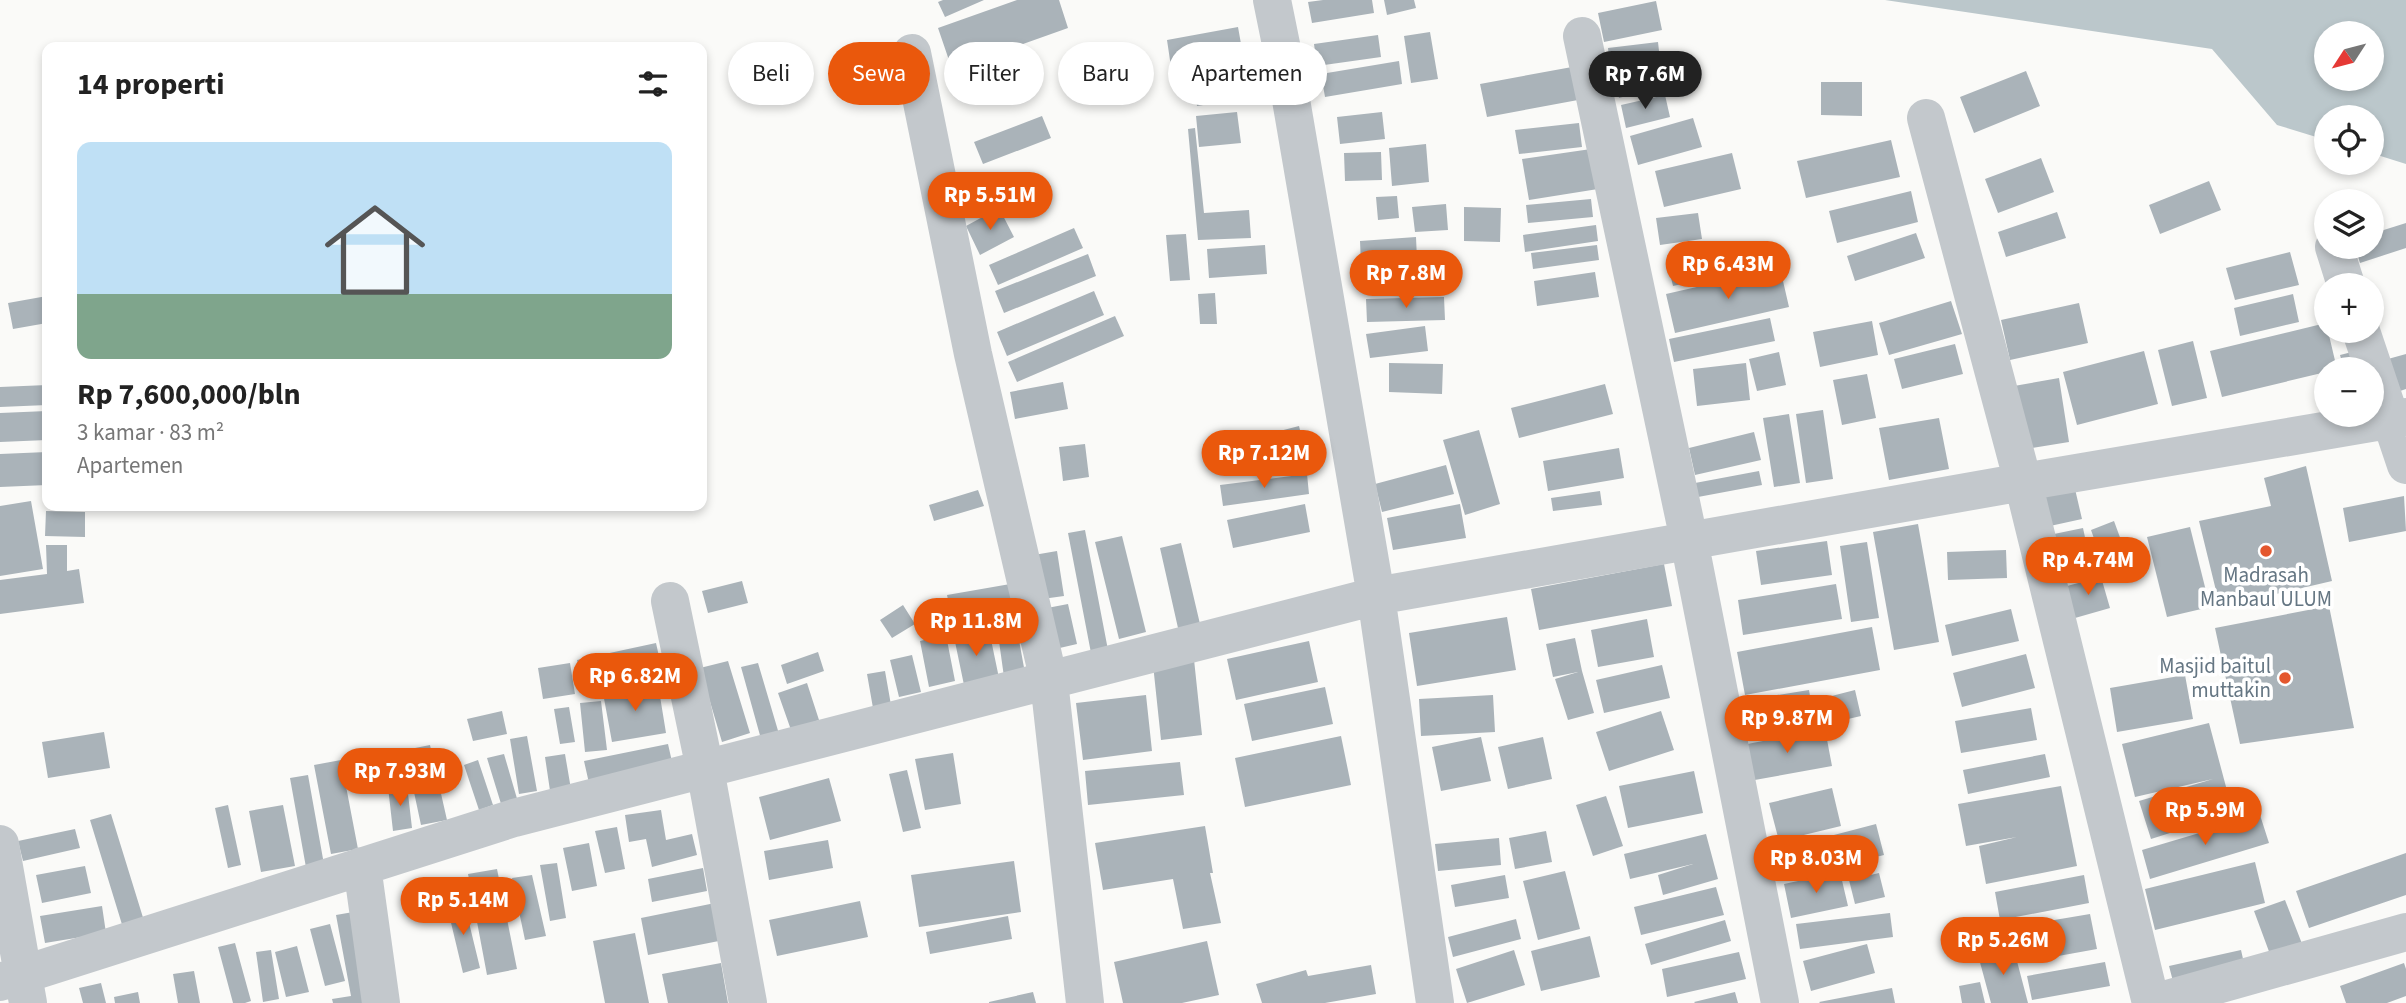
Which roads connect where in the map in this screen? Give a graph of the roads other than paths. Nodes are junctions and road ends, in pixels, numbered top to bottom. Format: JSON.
{"nodes":[{"id":1,"x":1272,"y":0,"type":"edge"},
{"id":2,"x":1582,"y":36,"type":"dead end"},
{"id":3,"x":922,"y":105,"type":"edge"},
{"id":4,"x":1926,"y":118,"type":"dead end"},
{"id":5,"x":2366,"y":343,"type":"edge"},
{"id":6,"x":2398,"y":419,"type":"edge"},
{"id":7,"x":2406,"y":465,"type":"edge"},
{"id":8,"x":2023,"y":482,"type":"junction"},
{"id":9,"x":1689,"y":541,"type":"junction"},
{"id":10,"x":1376,"y":596,"type":"junction"},
{"id":11,"x":670,"y":601,"type":"dead end"},
{"id":12,"x":1049,"y":681,"type":"junction"},
{"id":13,"x":705,"y":769,"type":"junction"},
{"id":14,"x":0,"y":844,"type":"edge"},
{"id":15,"x":362,"y":866,"type":"junction"},
{"id":16,"x":2406,"y":932,"type":"edge"},
{"id":17,"x":17,"y":987,"type":"edge"},
{"id":18,"x":381,"y":1003,"type":"edge"},
{"id":19,"x":748,"y":1003,"type":"edge"},
{"id":20,"x":1085,"y":1003,"type":"edge"},
{"id":21,"x":1436,"y":1003,"type":"edge"},
{"id":22,"x":1780,"y":1003,"type":"edge"},
{"id":23,"x":2152,"y":1003,"type":"edge"}],
"edges":[{"from":1,"to":10,"type":"street"},
{"from":2,"to":9,"type":"street"},
{"from":3,"to":12,"type":"street"},
{"from":4,"to":8,"type":"street"},
{"from":5,"to":6,"type":"street"},
{"from":6,"to":7,"type":"street"},
{"from":6,"to":8,"type":"street"},
{"from":8,"to":9,"type":"street"},
{"from":8,"to":23,"type":"street"},
{"from":9,"to":10,"type":"street"},
{"from":9,"to":22,"type":"street"},
{"from":10,"to":12,"type":"street"},
{"from":10,"to":21,"type":"street"},
{"from":11,"to":13,"type":"street"},
{"from":12,"to":13,"type":"street"},
{"from":12,"to":20,"type":"street"},
{"from":13,"to":15,"type":"street"},
{"from":13,"to":19,"type":"street"},
{"from":14,"to":17,"type":"street"},
{"from":15,"to":17,"type":"street"},
{"from":15,"to":18,"type":"street"},
{"from":16,"to":23,"type":"street"}]}
